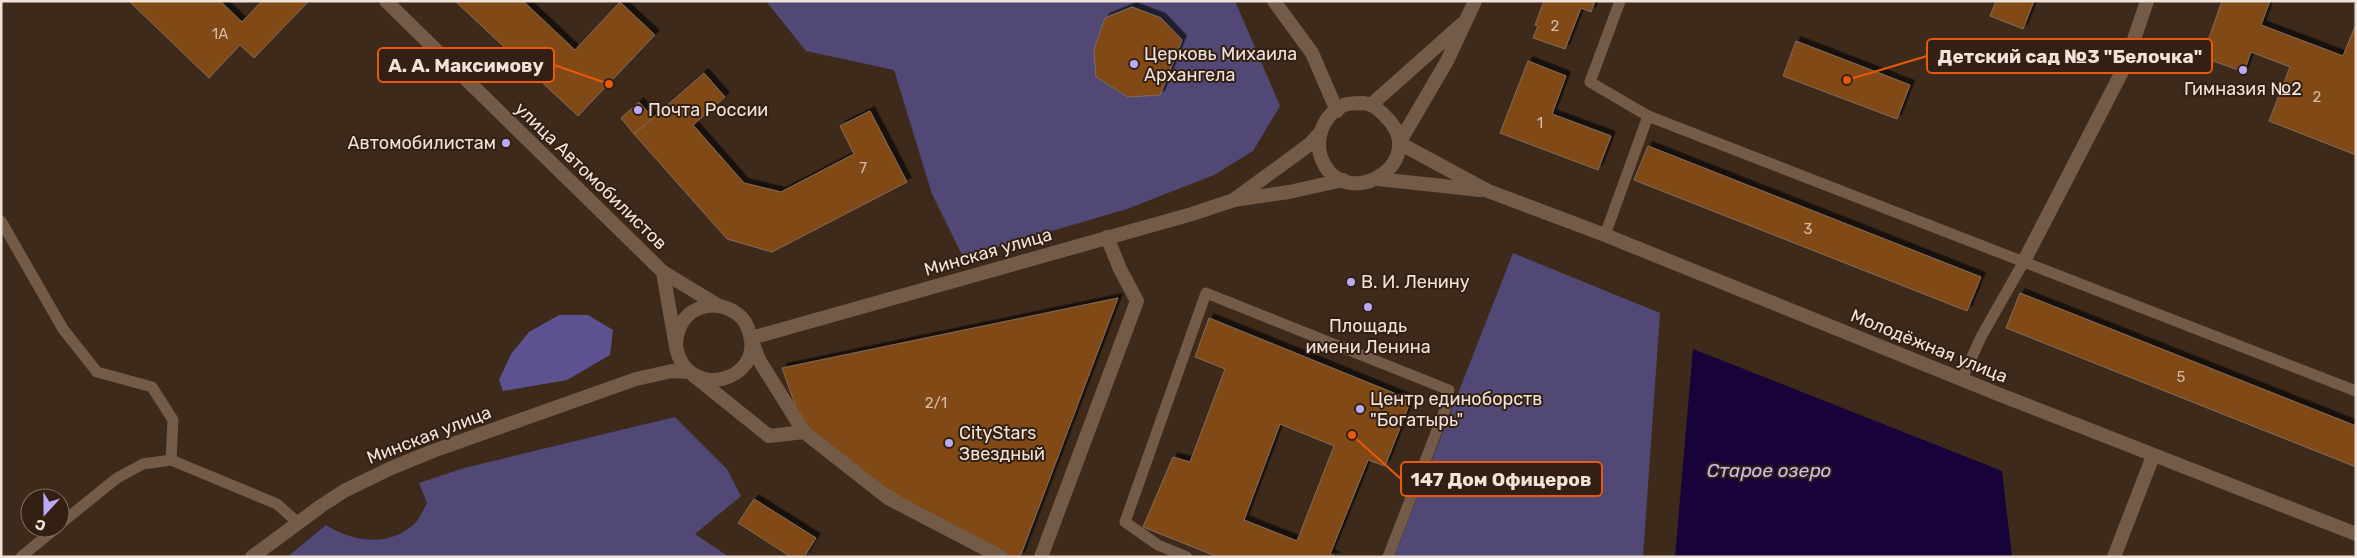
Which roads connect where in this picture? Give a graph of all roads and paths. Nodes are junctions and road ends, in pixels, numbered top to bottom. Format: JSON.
{"nodes":[{"id":1,"x":386,"y":1,"type":"edge"},
{"id":2,"x":1274,"y":1,"type":"edge"},
{"id":3,"x":1475,"y":1,"type":"edge"},
{"id":4,"x":1620,"y":1,"type":"edge"},
{"id":5,"x":2147,"y":1,"type":"edge"},
{"id":6,"x":1468,"y":18,"type":"junction"},
{"id":7,"x":1372,"y":104,"type":"junction"},
{"id":8,"x":1336,"y":111,"type":"junction"},
{"id":9,"x":1648,"y":116,"type":"junction"},
{"id":10,"x":1319,"y":134,"type":"junction"},
{"id":11,"x":1399,"y":143,"type":"junction"},
{"id":12,"x":1378,"y":179,"type":"junction"},
{"id":13,"x":1343,"y":180,"type":"junction"},
{"id":14,"x":1488,"y":191,"type":"junction"},
{"id":15,"x":1234,"y":200,"type":"junction"},
{"id":16,"x":1,"y":222,"type":"edge"},
{"id":17,"x":1605,"y":234,"type":"junction"},
{"id":18,"x":1107,"y":238,"type":"junction"},
{"id":19,"x":2022,"y":263,"type":"junction"},
{"id":20,"x":663,"y":272,"type":"junction"},
{"id":21,"x":719,"y":306,"type":"junction"},
{"id":22,"x":751,"y":338,"type":"junction"},
{"id":23,"x":677,"y":351,"type":"junction"},
{"id":24,"x":691,"y":373,"type":"junction"},
{"id":25,"x":636,"y":379,"type":"junction"},
{"id":26,"x":1962,"y":379,"type":"junction"},
{"id":27,"x":2356,"y":391,"type":"edge"},
{"id":28,"x":804,"y":432,"type":"junction"},
{"id":29,"x":2153,"y":456,"type":"junction"},
{"id":30,"x":171,"y":460,"type":"junction"},
{"id":31,"x":70,"y":516,"type":"edge"},
{"id":32,"x":297,"y":522,"type":"junction"},
{"id":33,"x":2356,"y":534,"type":"edge"},
{"id":34,"x":44,"y":538,"type":"edge"},
{"id":35,"x":21,"y":557,"type":"edge"},
{"id":36,"x":252,"y":557,"type":"edge"},
{"id":37,"x":1001,"y":557,"type":"edge"},
{"id":38,"x":1041,"y":557,"type":"edge"},
{"id":39,"x":1188,"y":557,"type":"edge"},
{"id":40,"x":1388,"y":557,"type":"edge"},
{"id":41,"x":2114,"y":557,"type":"edge"}],
"edges":[{"from":1,"to":20,"type":"street","name":"улица Автомобилистов"},
{"from":2,"to":8,"type":"street"},
{"from":3,"to":6,"type":"street"},
{"from":4,"to":9,"type":"lane"},
{"from":5,"to":19,"type":"street"},
{"from":6,"to":7,"type":"street"},
{"from":6,"to":11,"type":"street"},
{"from":7,"to":8,"type":"street"},
{"from":7,"to":11,"type":"street"},
{"from":8,"to":10,"type":"street"},
{"from":9,"to":17,"type":"lane"},
{"from":9,"to":19,"type":"lane"},
{"from":10,"to":13,"type":"street"},
{"from":10,"to":15,"type":"street","name":"Минская улица"},
{"from":11,"to":12,"type":"street"},
{"from":11,"to":14,"type":"street","name":"Молодёжная улица"},
{"from":12,"to":13,"type":"street"},
{"from":12,"to":14,"type":"street","name":"Молодёжная улица"},
{"from":13,"to":15,"type":"street","name":"Минская улица"},
{"from":14,"to":17,"type":"street","name":"Молодёжная улица"},
{"from":15,"to":18,"type":"street","name":"Минская улица"},
{"from":16,"to":30,"type":"lane"},
{"from":17,"to":26,"type":"street","name":"Молодёжная улица"},
{"from":18,"to":22,"type":"street","name":"Минская улица"},
{"from":18,"to":38,"type":"street"},
{"from":19,"to":26,"type":"lane"},
{"from":19,"to":27,"type":"lane"},
{"from":20,"to":21,"type":"street","name":"улица Автомобилистов"},
{"from":20,"to":23,"type":"street"},
{"from":21,"to":22,"type":"street"},
{"from":21,"to":23,"type":"street"},
{"from":22,"to":24,"type":"street"},
{"from":22,"to":28,"type":"street"},
{"from":23,"to":24,"type":"street"},
{"from":23,"to":25,"type":"street"},
{"from":24,"to":25,"type":"street"},
{"from":24,"to":28,"type":"street"},
{"from":25,"to":32,"type":"street","name":"Минская улица"},
{"from":26,"to":29,"type":"street","name":"Молодёжная улица"},
{"from":28,"to":37,"type":"street"},
{"from":29,"to":33,"type":"street","name":"Молодёжная улица"},
{"from":29,"to":41,"type":"street"},
{"from":30,"to":31,"type":"lane"},
{"from":30,"to":32,"type":"lane"},
{"from":32,"to":36,"type":"street","name":"Минская улица"},
{"from":34,"to":35,"type":"lane"},
{"from":39,"to":40,"type":"lane"}]}
